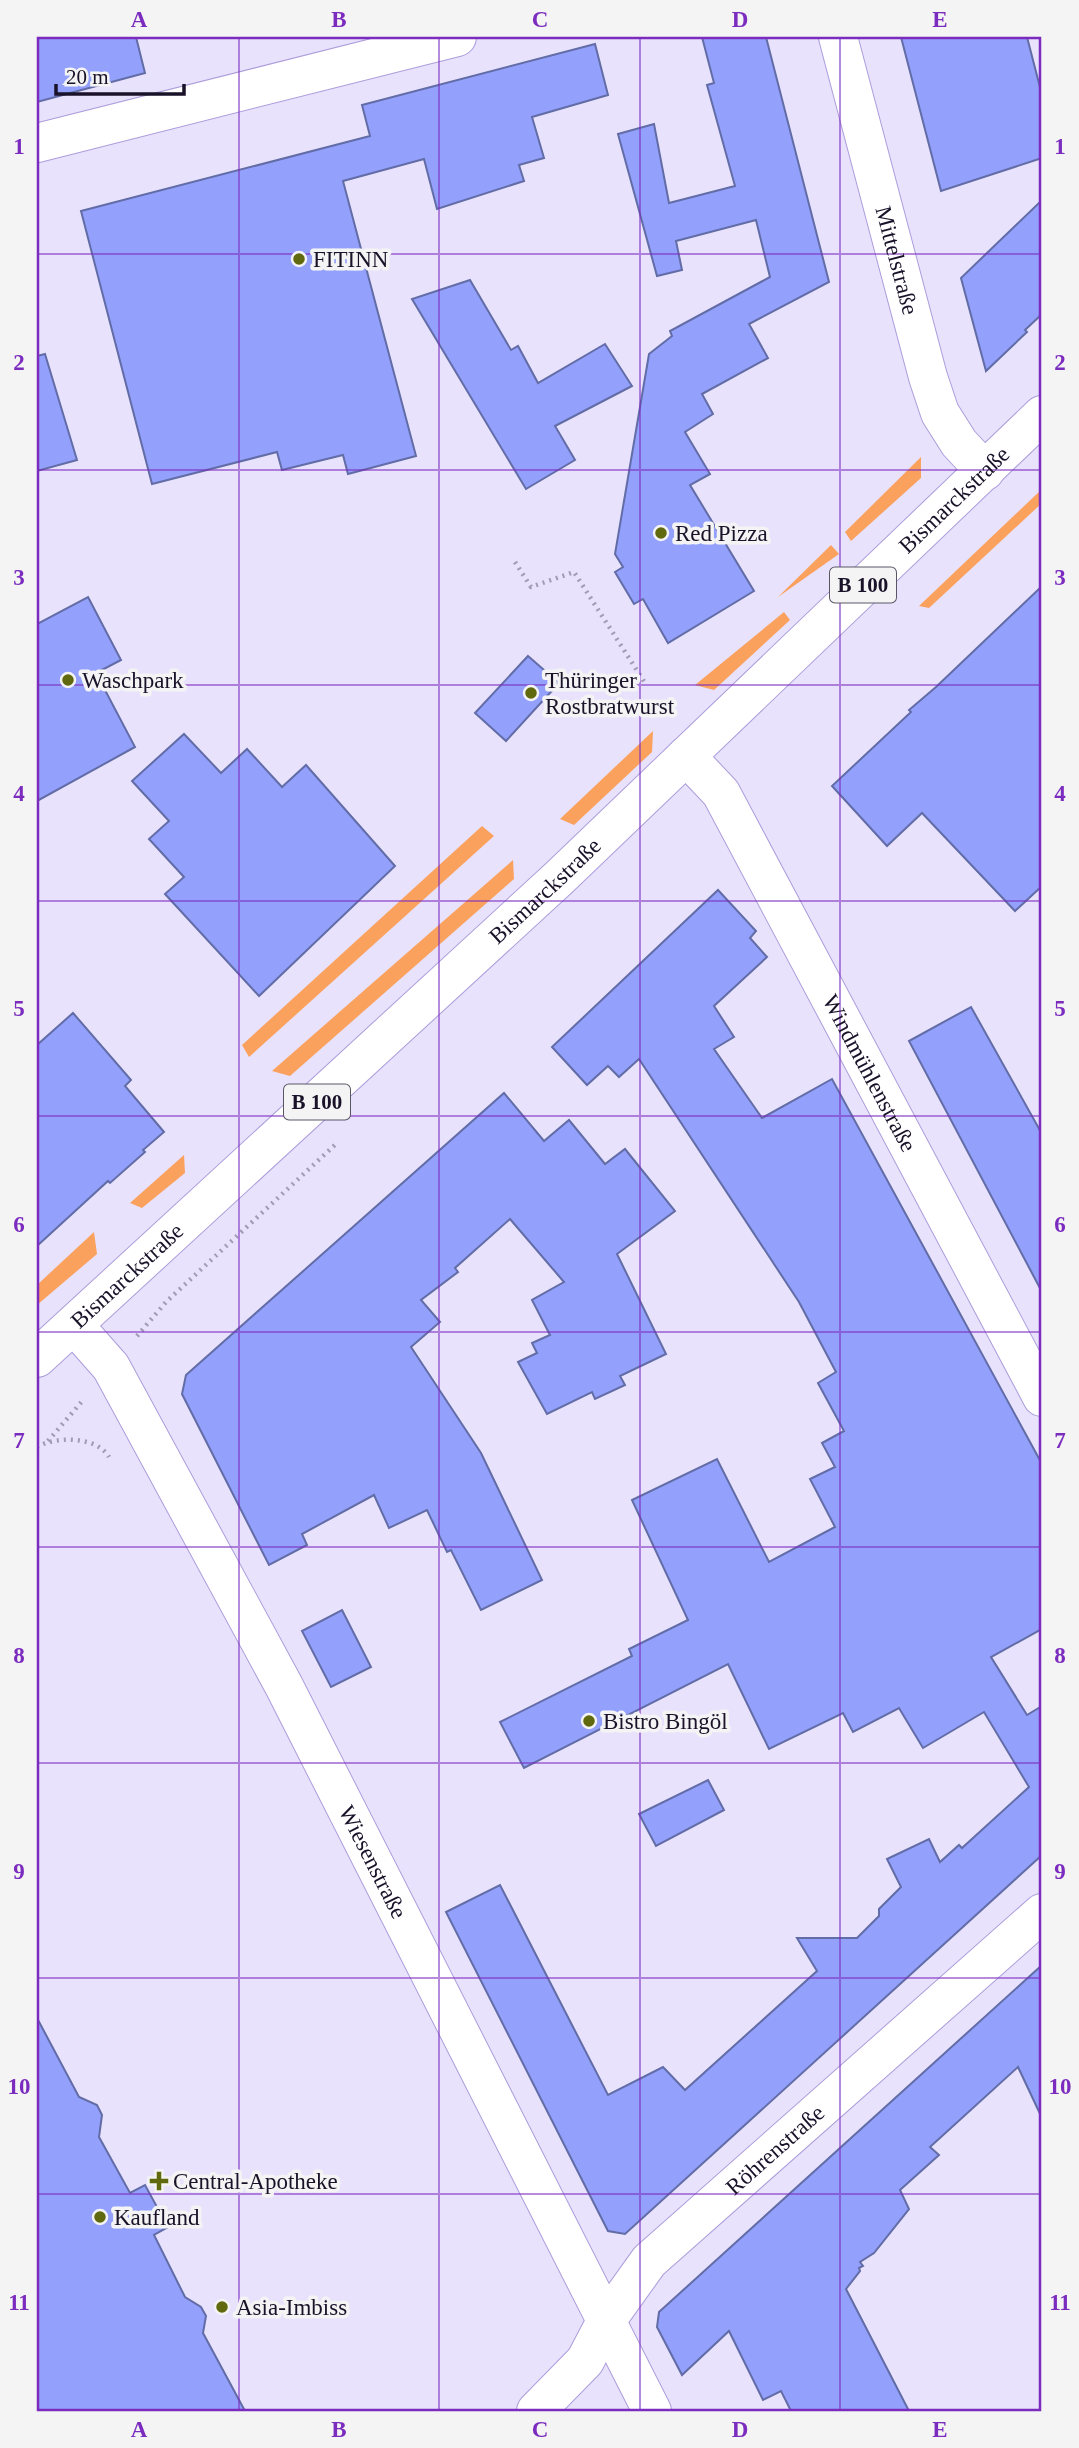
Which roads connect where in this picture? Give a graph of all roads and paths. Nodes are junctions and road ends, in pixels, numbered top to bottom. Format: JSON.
{"nodes":[{"id":1,"x":457,"y":37,"type":"edge"},
{"id":2,"x":838,"y":37,"type":"edge"},
{"id":3,"x":37,"y":143,"type":"edge"},
{"id":4,"x":1042,"y":415,"type":"edge"},
{"id":5,"x":985,"y":471,"type":"junction"},
{"id":6,"x":515,"y":562,"type":"dead end"},
{"id":7,"x":645,"y":683,"type":"dead end"},
{"id":8,"x":686,"y":756,"type":"junction"},
{"id":9,"x":74,"y":1325,"type":"junction"},
{"id":10,"x":37,"y":1358,"type":"edge"},
{"id":11,"x":1042,"y":1396,"type":"edge"},
{"id":12,"x":1042,"y":1913,"type":"edge"},
{"id":13,"x":606,"y":2321,"type":"junction"},
{"id":14,"x":536,"y":2411,"type":"edge"},
{"id":15,"x":653,"y":2411,"type":"edge"}],
"edges":[{"from":1,"to":3,"type":"street"},
{"from":2,"to":5,"type":"street","name":"Mittelstraße"},
{"from":4,"to":5,"type":"street","name":"Bismarckstraße","number":"B 100"},
{"from":5,"to":8,"type":"street","name":"Bismarckstraße","number":"B 100"},
{"from":6,"to":7,"type":"path"},
{"from":8,"to":9,"type":"street","name":"Bismarckstraße","number":"B 100"},
{"from":8,"to":11,"type":"street","name":"Windmühlenstraße"},
{"from":9,"to":10,"type":"street","name":"Bismarckstraße","number":"B 100"},
{"from":9,"to":13,"type":"street","name":"Wiesenstraße"},
{"from":12,"to":13,"type":"street","name":"Röhrenstraße"},
{"from":13,"to":14,"type":"street","name":"Röhrenstraße"},
{"from":13,"to":15,"type":"street","name":"Wiesenstraße"}]}
